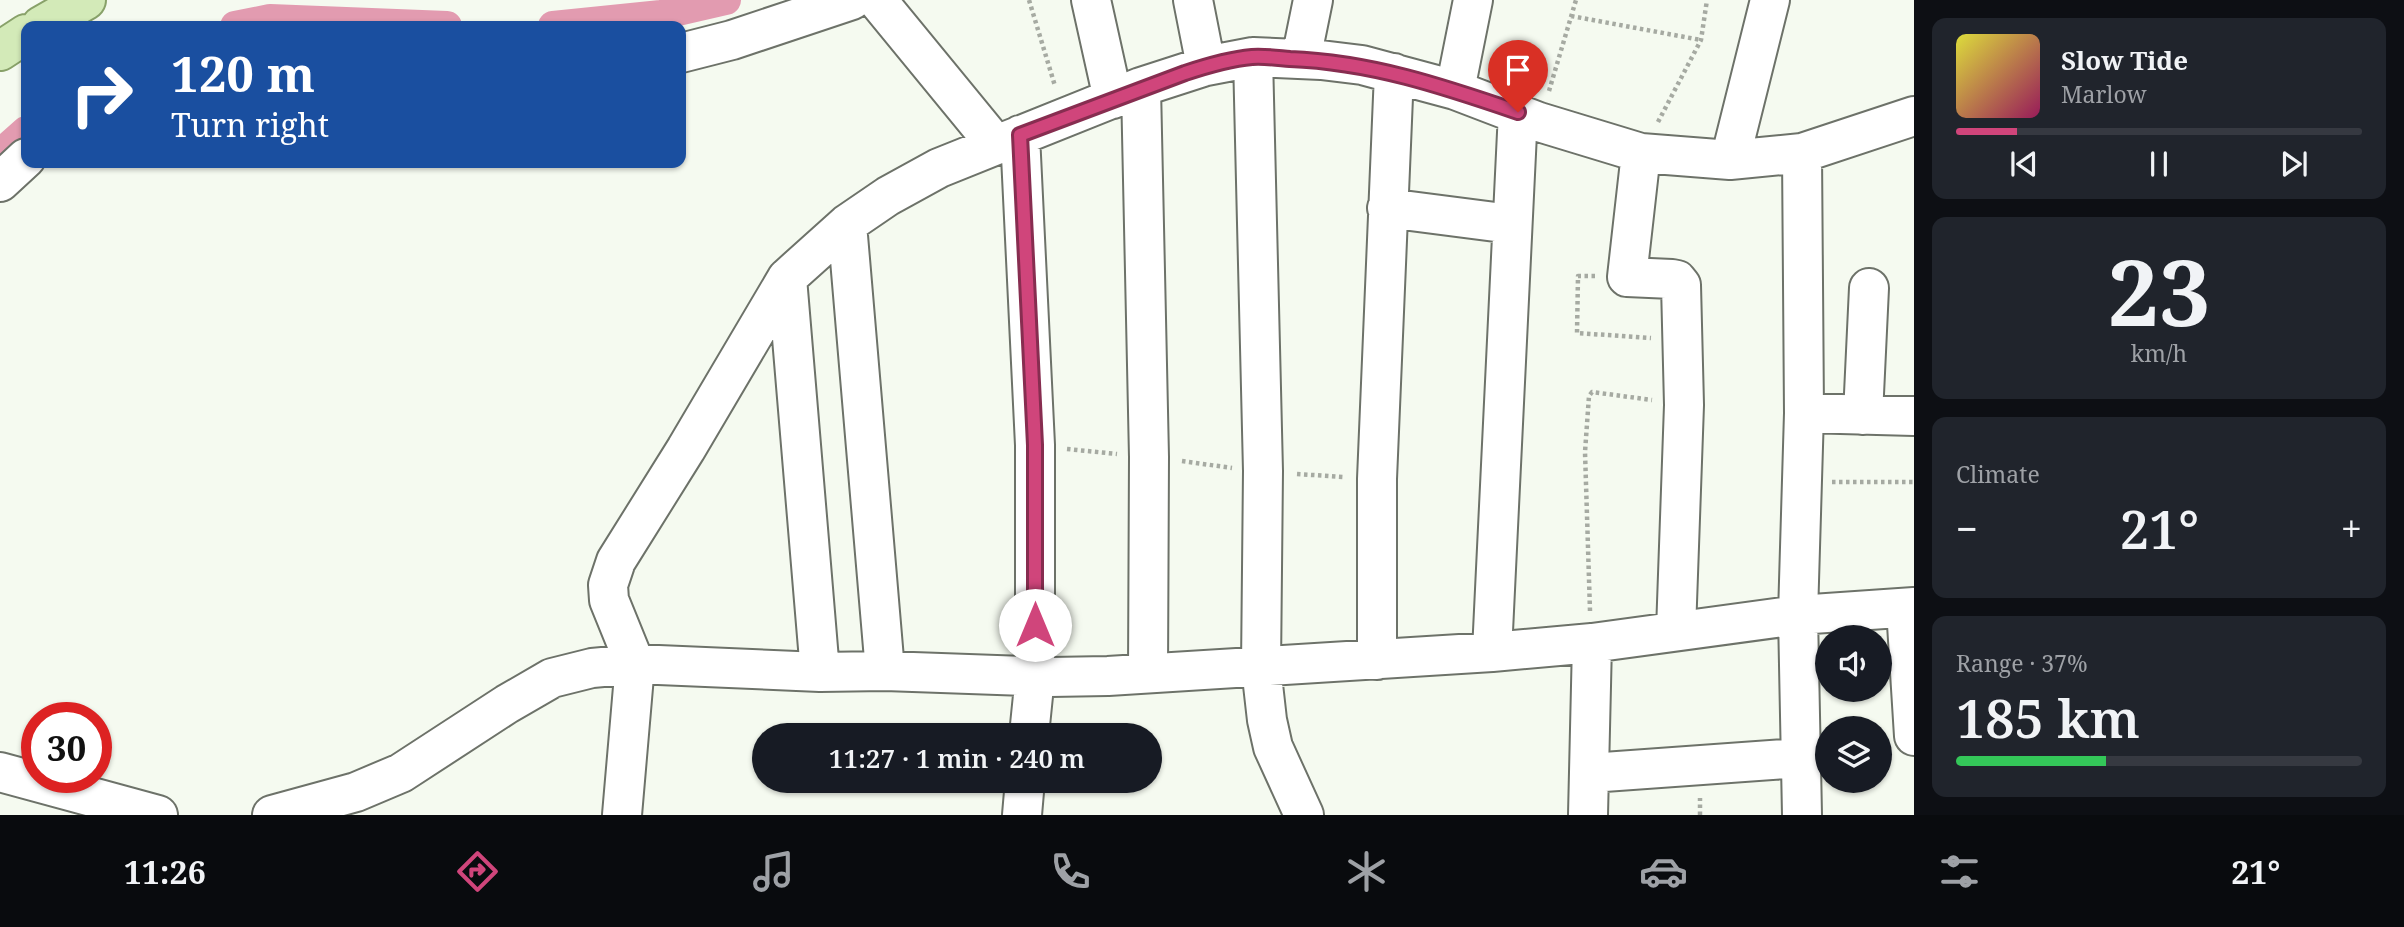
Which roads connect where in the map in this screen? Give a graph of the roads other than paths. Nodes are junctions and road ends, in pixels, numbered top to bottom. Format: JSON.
{"nodes":[{"id":1,"x":86,"y":0,"type":"edge"},
{"id":2,"x":852,"y":0,"type":"edge"},
{"id":3,"x":877,"y":0,"type":"edge"},
{"id":4,"x":1091,"y":0,"type":"edge"},
{"id":5,"x":1194,"y":0,"type":"edge"},
{"id":6,"x":1312,"y":0,"type":"edge"},
{"id":7,"x":1473,"y":0,"type":"edge"},
{"id":8,"x":1770,"y":0,"type":"edge"},
{"id":9,"x":50,"y":21,"type":"edge"},
{"id":10,"x":21,"y":37,"type":"edge"},
{"id":11,"x":0,"y":51,"type":"edge"},
{"id":12,"x":686,"y":52,"type":"edge"},
{"id":13,"x":1253,"y":57,"type":"junction"},
{"id":14,"x":1301,"y":59,"type":"junction"},
{"id":15,"x":1206,"y":66,"type":"junction"},
{"id":16,"x":1394,"y":74,"type":"junction"},
{"id":17,"x":1455,"y":90,"type":"junction"},
{"id":18,"x":1127,"y":93,"type":"junction"},
{"id":19,"x":1914,"y":116,"type":"edge"},
{"id":20,"x":1528,"y":117,"type":"junction"},
{"id":21,"x":1008,"y":140,"type":"junction"},
{"id":22,"x":1641,"y":153,"type":"junction"},
{"id":23,"x":1802,"y":153,"type":"junction"},
{"id":24,"x":1730,"y":160,"type":"junction"},
{"id":25,"x":21,"y":163,"type":"edge"},
{"id":26,"x":0,"y":182,"type":"edge"},
{"id":27,"x":1387,"y":208,"type":"junction"},
{"id":28,"x":847,"y":224,"type":"junction"},
{"id":29,"x":1511,"y":224,"type":"junction"},
{"id":30,"x":787,"y":278,"type":"junction"},
{"id":31,"x":1869,"y":288,"type":"dead end"},
{"id":32,"x":1804,"y":413,"type":"junction"},
{"id":33,"x":1863,"y":415,"type":"junction"},
{"id":34,"x":1914,"y":416,"type":"edge"},
{"id":35,"x":1910,"y":607,"type":"edge"},
{"id":36,"x":1798,"y":615,"type":"junction"},
{"id":37,"x":1676,"y":631,"type":"junction"},
{"id":38,"x":1592,"y":643,"type":"junction"},
{"id":39,"x":1492,"y":652,"type":"junction"},
{"id":40,"x":1377,"y":660,"type":"junction"},
{"id":41,"x":635,"y":664,"type":"junction"},
{"id":42,"x":1261,"y":667,"type":"junction"},
{"id":43,"x":885,"y":671,"type":"junction"},
{"id":44,"x":820,"y":672,"type":"junction"},
{"id":45,"x":1148,"y":673,"type":"junction"},
{"id":46,"x":1035,"y":676,"type":"junction"},
{"id":47,"x":1030,"y":723,"type":"edge"},
{"id":48,"x":1914,"y":736,"type":"edge"},
{"id":49,"x":1799,"y":758,"type":"junction"},
{"id":50,"x":0,"y":772,"type":"edge"},
{"id":51,"x":1590,"y":773,"type":"junction"},
{"id":52,"x":1024,"y":793,"type":"edge"},
{"id":53,"x":158,"y":815,"type":"edge"},
{"id":54,"x":272,"y":815,"type":"edge"},
{"id":55,"x":622,"y":815,"type":"edge"},
{"id":56,"x":1021,"y":815,"type":"edge"},
{"id":57,"x":1304,"y":815,"type":"edge"},
{"id":58,"x":1588,"y":815,"type":"edge"},
{"id":59,"x":1802,"y":815,"type":"edge"}],
"edges":[{"from":1,"to":9,"type":"main road"},
{"from":2,"to":12,"type":"street"},
{"from":3,"to":21,"type":"street"},
{"from":4,"to":18,"type":"street"},
{"from":5,"to":15,"type":"street"},
{"from":6,"to":14,"type":"street"},
{"from":7,"to":17,"type":"street"},
{"from":8,"to":24,"type":"street"},
{"from":10,"to":11,"type":"main road"},
{"from":13,"to":14,"type":"street"},
{"from":13,"to":15,"type":"street"},
{"from":13,"to":42,"type":"street"},
{"from":14,"to":16,"type":"street"},
{"from":15,"to":18,"type":"street"},
{"from":16,"to":17,"type":"street"},
{"from":16,"to":27,"type":"street"},
{"from":17,"to":20,"type":"street"},
{"from":18,"to":21,"type":"street"},
{"from":18,"to":45,"type":"street"},
{"from":19,"to":23,"type":"street"},
{"from":20,"to":22,"type":"street"},
{"from":20,"to":29,"type":"street"},
{"from":21,"to":28,"type":"street"},
{"from":21,"to":46,"type":"street"},
{"from":22,"to":24,"type":"street"},
{"from":22,"to":37,"type":"street"},
{"from":23,"to":24,"type":"street"},
{"from":23,"to":32,"type":"street"},
{"from":25,"to":26,"type":"street"},
{"from":27,"to":29,"type":"street"},
{"from":27,"to":40,"type":"street"},
{"from":28,"to":30,"type":"street"},
{"from":28,"to":43,"type":"street"},
{"from":29,"to":39,"type":"street"},
{"from":30,"to":41,"type":"street"},
{"from":30,"to":44,"type":"street"},
{"from":31,"to":33,"type":"street"},
{"from":32,"to":33,"type":"street"},
{"from":32,"to":36,"type":"street"},
{"from":33,"to":34,"type":"street"},
{"from":35,"to":36,"type":"street"},
{"from":35,"to":48,"type":"street"},
{"from":36,"to":37,"type":"street"},
{"from":36,"to":49,"type":"street"},
{"from":37,"to":38,"type":"street"},
{"from":38,"to":39,"type":"street"},
{"from":38,"to":51,"type":"street"},
{"from":39,"to":40,"type":"street"},
{"from":40,"to":42,"type":"street"},
{"from":41,"to":44,"type":"street"},
{"from":41,"to":54,"type":"street"},
{"from":41,"to":55,"type":"street"},
{"from":42,"to":45,"type":"street"},
{"from":42,"to":57,"type":"street"},
{"from":43,"to":44,"type":"street"},
{"from":43,"to":46,"type":"street"},
{"from":45,"to":46,"type":"street"},
{"from":46,"to":47,"type":"street"},
{"from":49,"to":51,"type":"street"},
{"from":49,"to":59,"type":"street"},
{"from":50,"to":53,"type":"street"},
{"from":51,"to":58,"type":"street"},
{"from":52,"to":56,"type":"street"}]}
